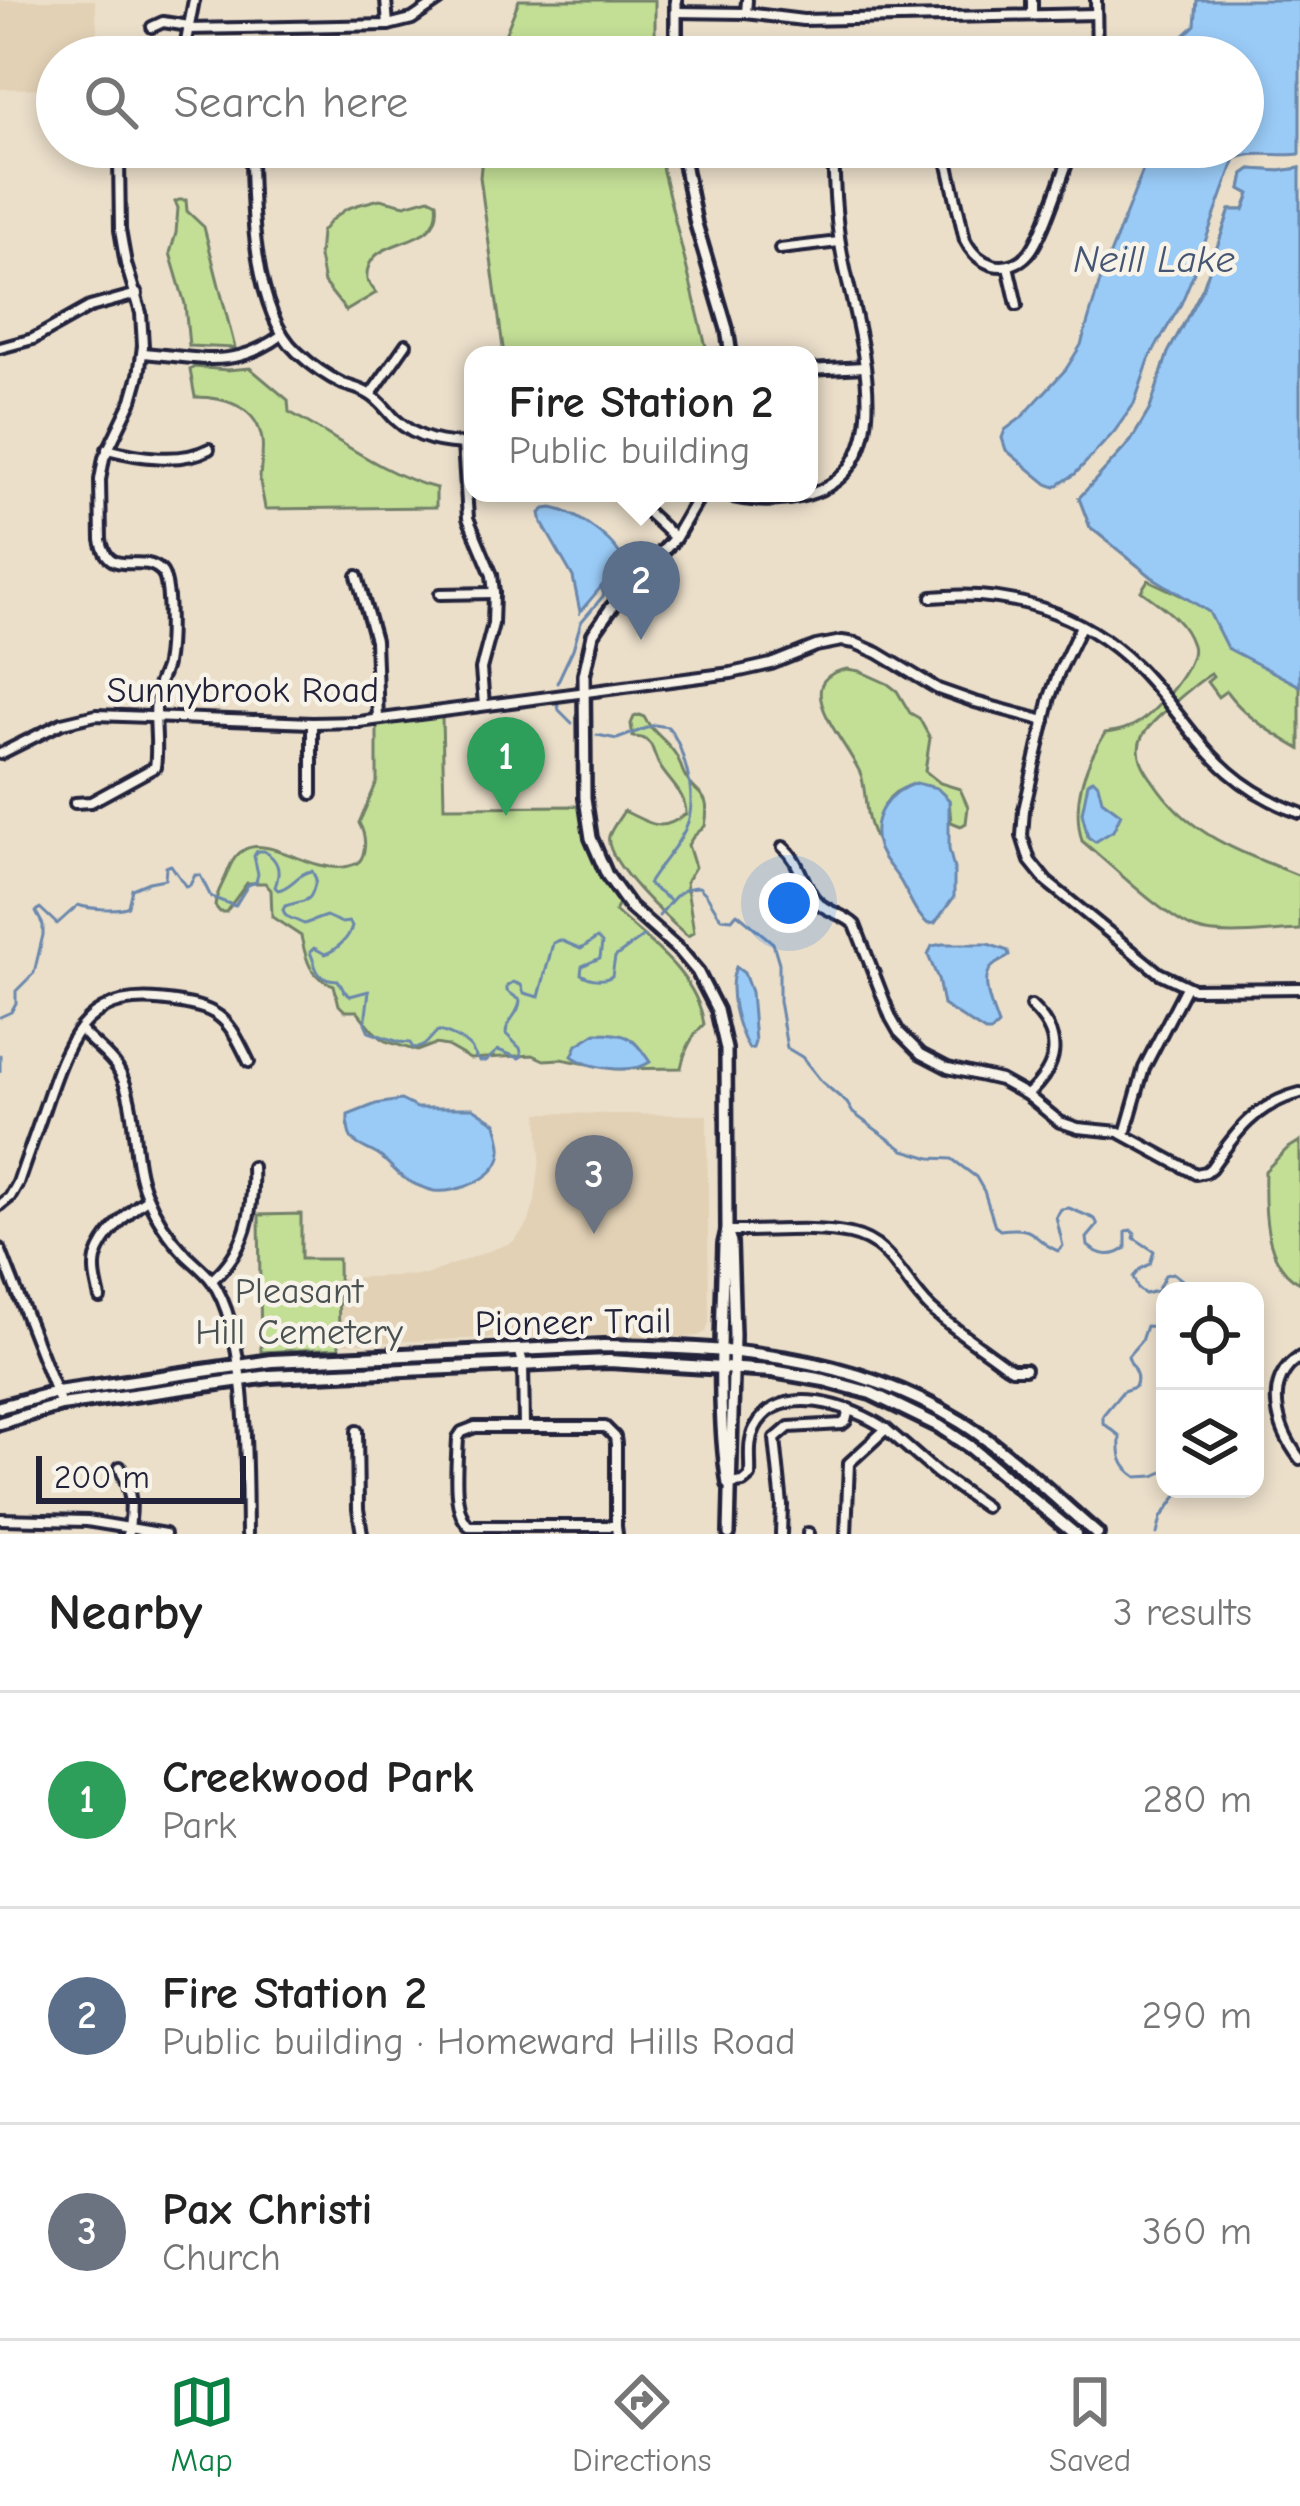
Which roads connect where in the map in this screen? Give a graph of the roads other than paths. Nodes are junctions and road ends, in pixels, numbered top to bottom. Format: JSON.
{"nodes":[{"id":1,"x":194,"y":0,"type":"edge"},
{"id":2,"x":386,"y":0,"type":"edge"},
{"id":3,"x":440,"y":0,"type":"edge"},
{"id":4,"x":747,"y":0,"type":"edge"},
{"id":5,"x":1032,"y":0,"type":"edge"},
{"id":6,"x":1096,"y":0,"type":"edge"},
{"id":7,"x":676,"y":6,"type":"edge"},
{"id":8,"x":746,"y":13,"type":"junction"},
{"id":9,"x":1096,"y":14,"type":"junction"},
{"id":10,"x":1032,"y":15,"type":"junction"},
{"id":11,"x":388,"y":26,"type":"junction"},
{"id":12,"x":152,"y":27,"type":"dead end"},
{"id":13,"x":189,"y":28,"type":"junction"},
{"id":14,"x":187,"y":36,"type":"edge"},
{"id":15,"x":1096,"y":36,"type":"edge"},
{"id":16,"x":119,"y":168,"type":"edge"},
{"id":17,"x":252,"y":168,"type":"edge"},
{"id":18,"x":685,"y":168,"type":"edge"},
{"id":19,"x":834,"y":168,"type":"edge"},
{"id":20,"x":949,"y":168,"type":"edge"},
{"id":21,"x":1064,"y":168,"type":"edge"},
{"id":22,"x":839,"y":242,"type":"junction"},
{"id":23,"x":781,"y":249,"type":"dead end"},
{"id":24,"x":1008,"y":266,"type":"junction"},
{"id":25,"x":137,"y":294,"type":"junction"},
{"id":26,"x":1017,"y":305,"type":"dead end"},
{"id":27,"x":282,"y":335,"type":"junction"},
{"id":28,"x":406,"y":344,"type":"dead end"},
{"id":29,"x":730,"y":346,"type":"edge"},
{"id":30,"x":0,"y":348,"type":"edge"},
{"id":31,"x":143,"y":353,"type":"junction"},
{"id":32,"x":864,"y":367,"type":"junction"},
{"id":33,"x":818,"y":370,"type":"edge"},
{"id":34,"x":371,"y":394,"type":"junction"},
{"id":35,"x":464,"y":444,"type":"edge"},
{"id":36,"x":107,"y":449,"type":"junction"},
{"id":37,"x":208,"y":449,"type":"dead end"},
{"id":38,"x":818,"y":492,"type":"edge"},
{"id":39,"x":466,"y":502,"type":"edge"},
{"id":40,"x":637,"y":502,"type":"edge"},
{"id":41,"x":696,"y":502,"type":"edge"},
{"id":42,"x":675,"y":538,"type":"junction"},
{"id":43,"x":357,"y":576,"type":"dead end"},
{"id":44,"x":494,"y":593,"type":"junction"},
{"id":45,"x":440,"y":594,"type":"dead end"},
{"id":46,"x":932,"y":597,"type":"dead end"},
{"id":47,"x":1081,"y":626,"type":"junction"},
{"id":48,"x":584,"y":692,"type":"junction"},
{"id":49,"x":484,"y":705,"type":"junction"},
{"id":50,"x":156,"y":719,"type":"junction"},
{"id":51,"x":378,"y":719,"type":"junction"},
{"id":52,"x":1045,"y":721,"type":"junction"},
{"id":53,"x":312,"y":724,"type":"junction"},
{"id":54,"x":0,"y":754,"type":"edge"},
{"id":55,"x":312,"y":794,"type":"dead end"},
{"id":56,"x":76,"y":803,"type":"dead end"},
{"id":57,"x":1300,"y":813,"type":"edge"},
{"id":58,"x":783,"y":847,"type":"dead end"},
{"id":59,"x":1035,"y":869,"type":"junction"},
{"id":60,"x":1026,"y":876,"type":"dead end"},
{"id":61,"x":1186,"y":987,"type":"junction"},
{"id":62,"x":1300,"y":988,"type":"edge"},
{"id":63,"x":1031,"y":1006,"type":"dead end"},
{"id":64,"x":80,"y":1029,"type":"junction"},
{"id":65,"x":249,"y":1062,"type":"dead end"},
{"id":66,"x":1300,"y":1093,"type":"edge"},
{"id":67,"x":1028,"y":1095,"type":"junction"},
{"id":68,"x":1124,"y":1135,"type":"junction"},
{"id":69,"x":252,"y":1167,"type":"dead end"},
{"id":70,"x":147,"y":1199,"type":"junction"},
{"id":71,"x":0,"y":1204,"type":"edge"},
{"id":72,"x":728,"y":1231,"type":"junction"},
{"id":73,"x":0,"y":1250,"type":"edge"},
{"id":74,"x":212,"y":1280,"type":"junction"},
{"id":75,"x":100,"y":1298,"type":"dead end"},
{"id":76,"x":519,"y":1349,"type":"junction"},
{"id":77,"x":728,"y":1353,"type":"junction"},
{"id":78,"x":1293,"y":1360,"type":"edge"},
{"id":79,"x":237,"y":1364,"type":"junction"},
{"id":80,"x":524,"y":1364,"type":"junction"},
{"id":81,"x":728,"y":1367,"type":"junction"},
{"id":82,"x":1025,"y":1370,"type":"dead end"},
{"id":83,"x":239,"y":1378,"type":"junction"},
{"id":84,"x":57,"y":1392,"type":"junction"},
{"id":85,"x":61,"y":1406,"type":"junction"},
{"id":86,"x":0,"y":1407,"type":"edge"},
{"id":87,"x":849,"y":1409,"type":"junction"},
{"id":88,"x":0,"y":1423,"type":"edge"},
{"id":89,"x":524,"y":1426,"type":"junction"},
{"id":90,"x":886,"y":1429,"type":"junction"},
{"id":91,"x":357,"y":1431,"type":"dead end"},
{"id":92,"x":1300,"y":1459,"type":"edge"},
{"id":93,"x":120,"y":1467,"type":"dead end"},
{"id":94,"x":728,"y":1484,"type":"junction"},
{"id":95,"x":985,"y":1507,"type":"dead end"},
{"id":96,"x":0,"y":1519,"type":"edge"},
{"id":97,"x":616,"y":1530,"type":"edge"},
{"id":98,"x":129,"y":1531,"type":"edge"},
{"id":99,"x":165,"y":1534,"type":"edge"},
{"id":100,"x":247,"y":1534,"type":"edge"},
{"id":101,"x":362,"y":1534,"type":"edge"},
{"id":102,"x":729,"y":1534,"type":"edge"},
{"id":103,"x":781,"y":1534,"type":"edge"},
{"id":104,"x":846,"y":1534,"type":"edge"},
{"id":105,"x":1075,"y":1534,"type":"edge"},
{"id":106,"x":1097,"y":1534,"type":"edge"}],
"edges":[{"from":1,"to":13,"type":"street"},
{"from":2,"to":11,"type":"street"},
{"from":3,"to":11,"type":"street"},
{"from":4,"to":8,"type":"street"},
{"from":5,"to":10,"type":"street"},
{"from":6,"to":9,"type":"street"},
{"from":7,"to":8,"type":"street"},
{"from":8,"to":10,"type":"street"},
{"from":9,"to":10,"type":"street"},
{"from":9,"to":15,"type":"street"},
{"from":11,"to":13,"type":"street"},
{"from":12,"to":13,"type":"street"},
{"from":13,"to":14,"type":"street"},
{"from":16,"to":25,"type":"street"},
{"from":17,"to":27,"type":"street"},
{"from":18,"to":29,"type":"street"},
{"from":19,"to":22,"type":"street"},
{"from":20,"to":24,"type":"street"},
{"from":21,"to":24,"type":"street"},
{"from":22,"to":23,"type":"street"},
{"from":22,"to":32,"type":"street"},
{"from":24,"to":26,"type":"street"},
{"from":25,"to":30,"type":"street"},
{"from":25,"to":31,"type":"street"},
{"from":27,"to":31,"type":"street"},
{"from":27,"to":34,"type":"street"},
{"from":28,"to":34,"type":"street"},
{"from":31,"to":36,"type":"street"},
{"from":32,"to":33,"type":"street"},
{"from":32,"to":38,"type":"street"},
{"from":34,"to":35,"type":"street"},
{"from":36,"to":37,"type":"street"},
{"from":36,"to":50,"type":"street"},
{"from":39,"to":44,"type":"street"},
{"from":40,"to":42,"type":"street"},
{"from":41,"to":42,"type":"street"},
{"from":42,"to":48,"type":"street"},
{"from":43,"to":51,"type":"street"},
{"from":44,"to":45,"type":"street"},
{"from":44,"to":49,"type":"street"},
{"from":46,"to":47,"type":"street"},
{"from":47,"to":52,"type":"street"},
{"from":47,"to":57,"type":"street"},
{"from":48,"to":49,"type":"street","name":"Sunnybrook Road"},
{"from":48,"to":52,"type":"street","name":"Sunnybrook Road"},
{"from":48,"to":72,"type":"street"},
{"from":49,"to":51,"type":"street","name":"Sunnybrook Road"},
{"from":50,"to":53,"type":"street","name":"Sunnybrook Road"},
{"from":50,"to":54,"type":"street","name":"Sunnybrook Road"},
{"from":50,"to":56,"type":"street"},
{"from":51,"to":53,"type":"street","name":"Sunnybrook Road"},
{"from":52,"to":59,"type":"street"},
{"from":53,"to":55,"type":"street"},
{"from":58,"to":67,"type":"street"},
{"from":59,"to":60,"type":"street"},
{"from":59,"to":61,"type":"street"},
{"from":61,"to":62,"type":"street"},
{"from":61,"to":68,"type":"street"},
{"from":63,"to":67,"type":"street"},
{"from":64,"to":65,"type":"street"},
{"from":64,"to":70,"type":"street"},
{"from":64,"to":71,"type":"street"},
{"from":66,"to":68,"type":"street"},
{"from":67,"to":68,"type":"street"},
{"from":69,"to":74,"type":"street"},
{"from":70,"to":74,"type":"street"},
{"from":70,"to":75,"type":"street"},
{"from":72,"to":77,"type":"street"},
{"from":72,"to":82,"type":"street"},
{"from":73,"to":84,"type":"street"},
{"from":74,"to":79,"type":"street"},
{"from":76,"to":77,"type":"main road","name":"Pioneer Trail"},
{"from":76,"to":79,"type":"main road","name":"Pioneer Trail"},
{"from":76,"to":80,"type":"street"},
{"from":77,"to":81,"type":"street"},
{"from":77,"to":106,"type":"main road","name":"Pioneer Trail"},
{"from":78,"to":92,"type":"street"},
{"from":79,"to":83,"type":"street"},
{"from":79,"to":84,"type":"main road","name":"Pioneer Trail"},
{"from":80,"to":81,"type":"main road","name":"Pioneer Trail"},
{"from":80,"to":83,"type":"main road","name":"Pioneer Trail"},
{"from":80,"to":89,"type":"street"},
{"from":81,"to":94,"type":"street"},
{"from":81,"to":105,"type":"main road","name":"Pioneer Trail"},
{"from":83,"to":85,"type":"main road","name":"Pioneer Trail"},
{"from":83,"to":100,"type":"street"},
{"from":84,"to":85,"type":"street"},
{"from":84,"to":86,"type":"main road","name":"Pioneer Trail"},
{"from":85,"to":88,"type":"main road","name":"Pioneer Trail"},
{"from":87,"to":90,"type":"street"},
{"from":87,"to":94,"type":"street"},
{"from":87,"to":103,"type":"street"},
{"from":89,"to":97,"type":"street"},
{"from":89,"to":97,"type":"street"},
{"from":90,"to":95,"type":"street"},
{"from":90,"to":104,"type":"street"},
{"from":91,"to":101,"type":"street"},
{"from":93,"to":98,"type":"street"},
{"from":94,"to":102,"type":"street"},
{"from":96,"to":98,"type":"street"},
{"from":98,"to":99,"type":"street"}]}
